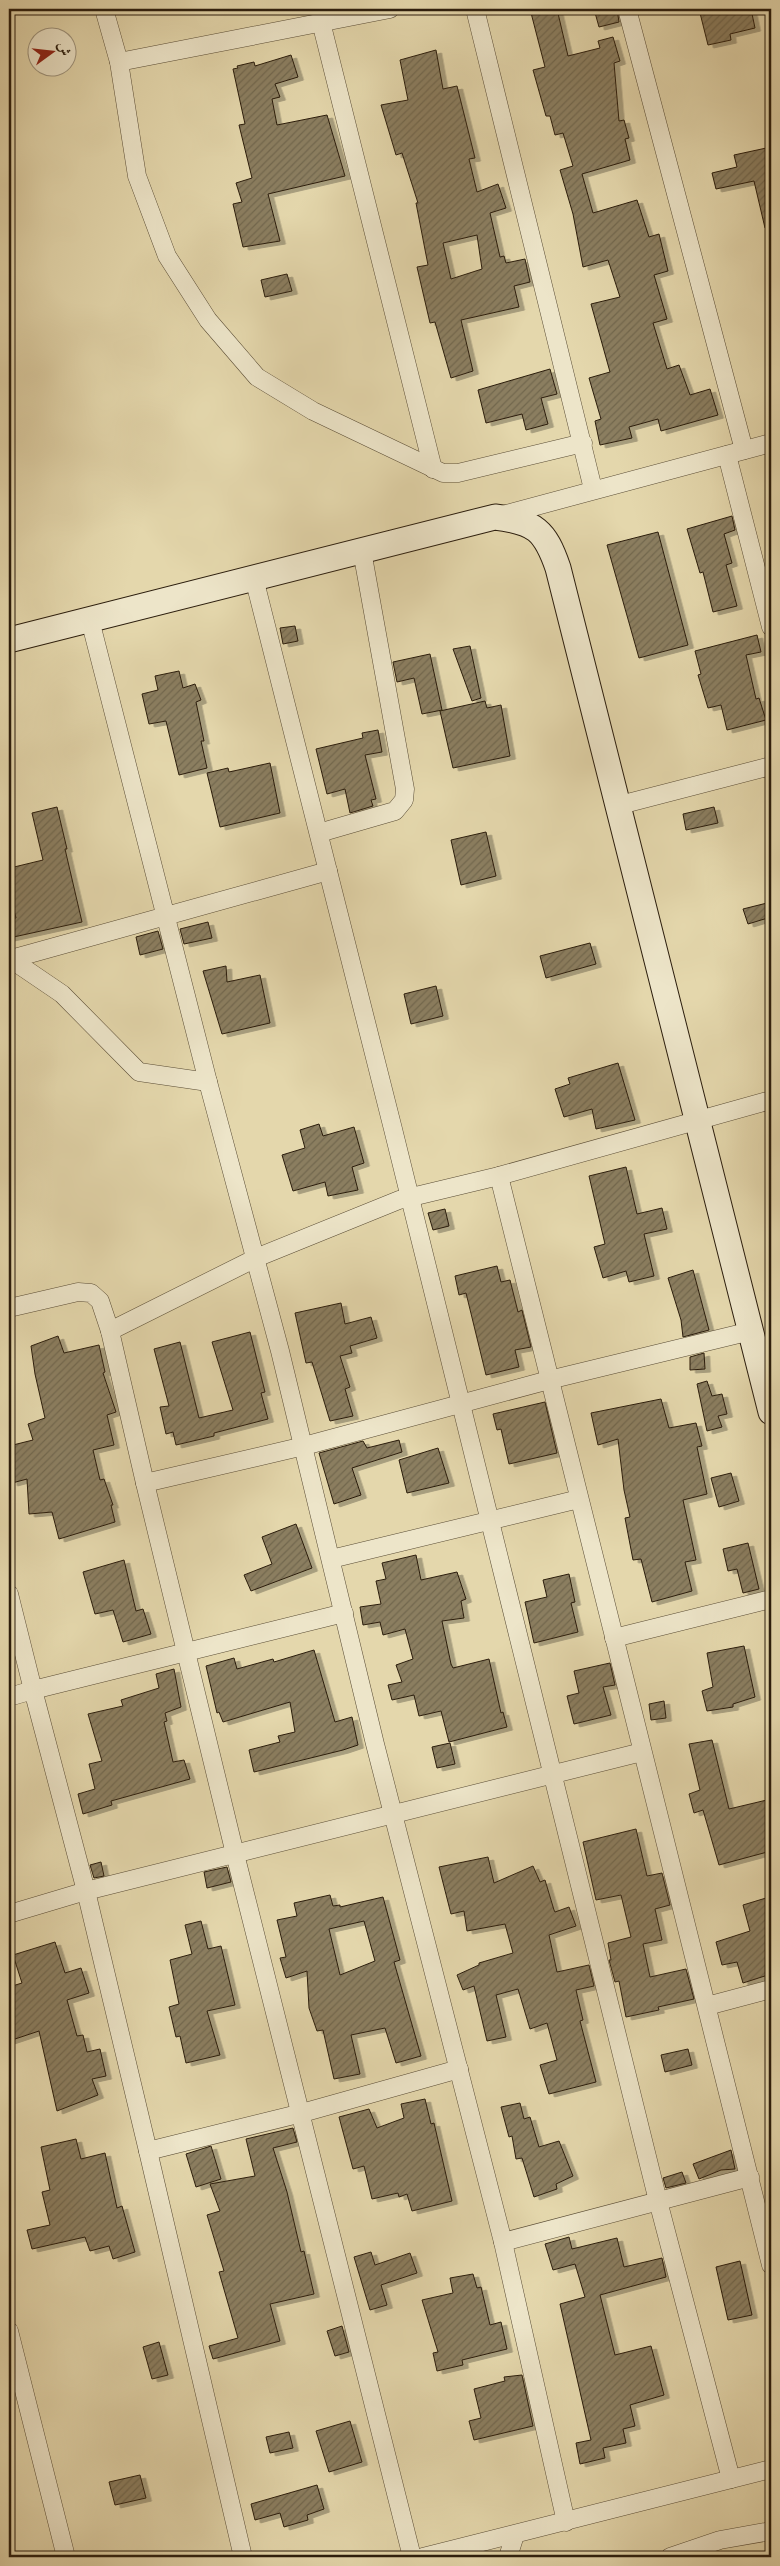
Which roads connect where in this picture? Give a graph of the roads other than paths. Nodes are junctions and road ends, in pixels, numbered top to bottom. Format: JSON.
{"nodes":[{"id":1,"x":104,"y":9,"type":"edge"},
{"id":2,"x":390,"y":9,"type":"edge"},
{"id":3,"x":475,"y":9,"type":"edge"},
{"id":4,"x":627,"y":9,"type":"edge"},
{"id":5,"x":321,"y":22,"type":"junction"},
{"id":6,"x":119,"y":62,"type":"junction"},
{"id":7,"x":583,"y":443,"type":"junction"},
{"id":8,"x":771,"y":443,"type":"edge"},
{"id":9,"x":735,"y":452,"type":"junction"},
{"id":10,"x":433,"y":469,"type":"junction"},
{"id":11,"x":593,"y":490,"type":"junction"},
{"id":12,"x":495,"y":517,"type":"junction"},
{"id":13,"x":362,"y":551,"type":"junction"},
{"id":14,"x":254,"y":578,"type":"junction"},
{"id":15,"x":90,"y":620,"type":"junction"},
{"id":16,"x":771,"y":627,"type":"edge"},
{"id":17,"x":9,"y":640,"type":"edge"},
{"id":18,"x":771,"y":766,"type":"edge"},
{"id":19,"x":620,"y":805,"type":"junction"},
{"id":20,"x":319,"y":833,"type":"junction"},
{"id":21,"x":328,"y":871,"type":"junction"},
{"id":22,"x":167,"y":914,"type":"junction"},
{"id":23,"x":10,"y":959,"type":"edge"},
{"id":24,"x":208,"y":1082,"type":"junction"},
{"id":25,"x":771,"y":1100,"type":"edge"},
{"id":26,"x":698,"y":1119,"type":"junction"},
{"id":27,"x":499,"y":1176,"type":"junction"},
{"id":28,"x":409,"y":1197,"type":"junction"},
{"id":29,"x":256,"y":1258,"type":"junction"},
{"id":30,"x":9,"y":1308,"type":"edge"},
{"id":31,"x":751,"y":1331,"type":"junction"},
{"id":32,"x":110,"y":1332,"type":"junction"},
{"id":33,"x":549,"y":1380,"type":"junction"},
{"id":34,"x":461,"y":1404,"type":"junction"},
{"id":35,"x":771,"y":1412,"type":"edge"},
{"id":36,"x":304,"y":1446,"type":"junction"},
{"id":37,"x":145,"y":1483,"type":"junction"},
{"id":38,"x":579,"y":1499,"type":"junction"},
{"id":39,"x":489,"y":1522,"type":"junction"},
{"id":40,"x":331,"y":1559,"type":"junction"},
{"id":41,"x":9,"y":1594,"type":"edge"},
{"id":42,"x":771,"y":1599,"type":"edge"},
{"id":43,"x":344,"y":1613,"type":"junction"},
{"id":44,"x":614,"y":1638,"type":"junction"},
{"id":45,"x":187,"y":1654,"type":"junction"},
{"id":46,"x":33,"y":1690,"type":"junction"},
{"id":47,"x":9,"y":1697,"type":"edge"},
{"id":48,"x":642,"y":1752,"type":"junction"},
{"id":49,"x":552,"y":1775,"type":"junction"},
{"id":50,"x":394,"y":1814,"type":"junction"},
{"id":51,"x":235,"y":1854,"type":"junction"},
{"id":52,"x":86,"y":1891,"type":"junction"},
{"id":53,"x":9,"y":1914,"type":"edge"},
{"id":54,"x":771,"y":1989,"type":"edge"},
{"id":55,"x":708,"y":2006,"type":"junction"},
{"id":56,"x":458,"y":2069,"type":"junction"},
{"id":57,"x":302,"y":2112,"type":"junction"},
{"id":58,"x":148,"y":2152,"type":"junction"},
{"id":59,"x":750,"y":2178,"type":"junction"},
{"id":60,"x":658,"y":2201,"type":"junction"},
{"id":61,"x":503,"y":2242,"type":"junction"},
{"id":62,"x":771,"y":2265,"type":"edge"},
{"id":63,"x":9,"y":2331,"type":"edge"},
{"id":64,"x":771,"y":2469,"type":"edge"},
{"id":65,"x":731,"y":2479,"type":"junction"},
{"id":66,"x":566,"y":2522,"type":"junction"},
{"id":67,"x":771,"y":2531,"type":"edge"},
{"id":68,"x":515,"y":2535,"type":"junction"},
{"id":69,"x":66,"y":2557,"type":"edge"},
{"id":70,"x":243,"y":2557,"type":"edge"},
{"id":71,"x":412,"y":2557,"type":"edge"},
{"id":72,"x":423,"y":2557,"type":"edge"},
{"id":73,"x":508,"y":2557,"type":"edge"},
{"id":74,"x":670,"y":2557,"type":"edge"}],
"edges":[{"from":1,"to":6,"type":"street"},
{"from":2,"to":5,"type":"street"},
{"from":3,"to":7,"type":"street"},
{"from":4,"to":9,"type":"street"},
{"from":5,"to":6,"type":"street"},
{"from":5,"to":10,"type":"street"},
{"from":6,"to":10,"type":"street"},
{"from":7,"to":10,"type":"street"},
{"from":7,"to":11,"type":"street"},
{"from":8,"to":9,"type":"street"},
{"from":9,"to":11,"type":"street"},
{"from":9,"to":16,"type":"street"},
{"from":11,"to":12,"type":"street"},
{"from":12,"to":13,"type":"main road"},
{"from":12,"to":19,"type":"main road"},
{"from":13,"to":14,"type":"main road"},
{"from":13,"to":20,"type":"street"},
{"from":14,"to":15,"type":"main road"},
{"from":14,"to":20,"type":"street"},
{"from":15,"to":17,"type":"main road"},
{"from":15,"to":22,"type":"street"},
{"from":18,"to":19,"type":"street"},
{"from":19,"to":26,"type":"main road"},
{"from":20,"to":21,"type":"street"},
{"from":21,"to":22,"type":"street"},
{"from":21,"to":28,"type":"street"},
{"from":22,"to":23,"type":"street"},
{"from":22,"to":24,"type":"street"},
{"from":23,"to":24,"type":"street"},
{"from":24,"to":29,"type":"street"},
{"from":25,"to":26,"type":"street"},
{"from":26,"to":27,"type":"street"},
{"from":26,"to":31,"type":"main road"},
{"from":27,"to":28,"type":"street"},
{"from":27,"to":33,"type":"street"},
{"from":28,"to":29,"type":"street"},
{"from":28,"to":34,"type":"street"},
{"from":29,"to":32,"type":"street"},
{"from":29,"to":36,"type":"street"},
{"from":30,"to":32,"type":"street"},
{"from":31,"to":33,"type":"street"},
{"from":31,"to":35,"type":"main road"},
{"from":32,"to":37,"type":"street"},
{"from":33,"to":34,"type":"street"},
{"from":33,"to":38,"type":"street"},
{"from":34,"to":36,"type":"street"},
{"from":34,"to":39,"type":"street"},
{"from":36,"to":37,"type":"street"},
{"from":36,"to":40,"type":"street"},
{"from":37,"to":45,"type":"street"},
{"from":38,"to":39,"type":"street"},
{"from":38,"to":44,"type":"street"},
{"from":39,"to":40,"type":"street"},
{"from":39,"to":49,"type":"street"},
{"from":40,"to":43,"type":"street"},
{"from":41,"to":46,"type":"street"},
{"from":42,"to":44,"type":"street"},
{"from":43,"to":45,"type":"street"},
{"from":43,"to":50,"type":"street"},
{"from":44,"to":48,"type":"street"},
{"from":45,"to":46,"type":"street"},
{"from":45,"to":51,"type":"street"},
{"from":46,"to":47,"type":"street"},
{"from":46,"to":52,"type":"street"},
{"from":48,"to":49,"type":"street"},
{"from":48,"to":55,"type":"street"},
{"from":49,"to":50,"type":"street"},
{"from":49,"to":60,"type":"street"},
{"from":50,"to":51,"type":"street"},
{"from":50,"to":56,"type":"street"},
{"from":51,"to":52,"type":"street"},
{"from":51,"to":57,"type":"street"},
{"from":52,"to":53,"type":"street"},
{"from":52,"to":58,"type":"street"},
{"from":54,"to":55,"type":"street"},
{"from":55,"to":59,"type":"street"},
{"from":56,"to":57,"type":"street"},
{"from":56,"to":61,"type":"street"},
{"from":57,"to":58,"type":"street"},
{"from":57,"to":71,"type":"street"},
{"from":58,"to":70,"type":"street"},
{"from":59,"to":60,"type":"street"},
{"from":59,"to":62,"type":"street"},
{"from":60,"to":61,"type":"street"},
{"from":60,"to":65,"type":"street"},
{"from":61,"to":66,"type":"street"},
{"from":63,"to":69,"type":"street"},
{"from":64,"to":65,"type":"street"},
{"from":65,"to":66,"type":"street"},
{"from":66,"to":68,"type":"street"},
{"from":67,"to":74,"type":"street"},
{"from":68,"to":72,"type":"street"},
{"from":68,"to":73,"type":"street"}]}
